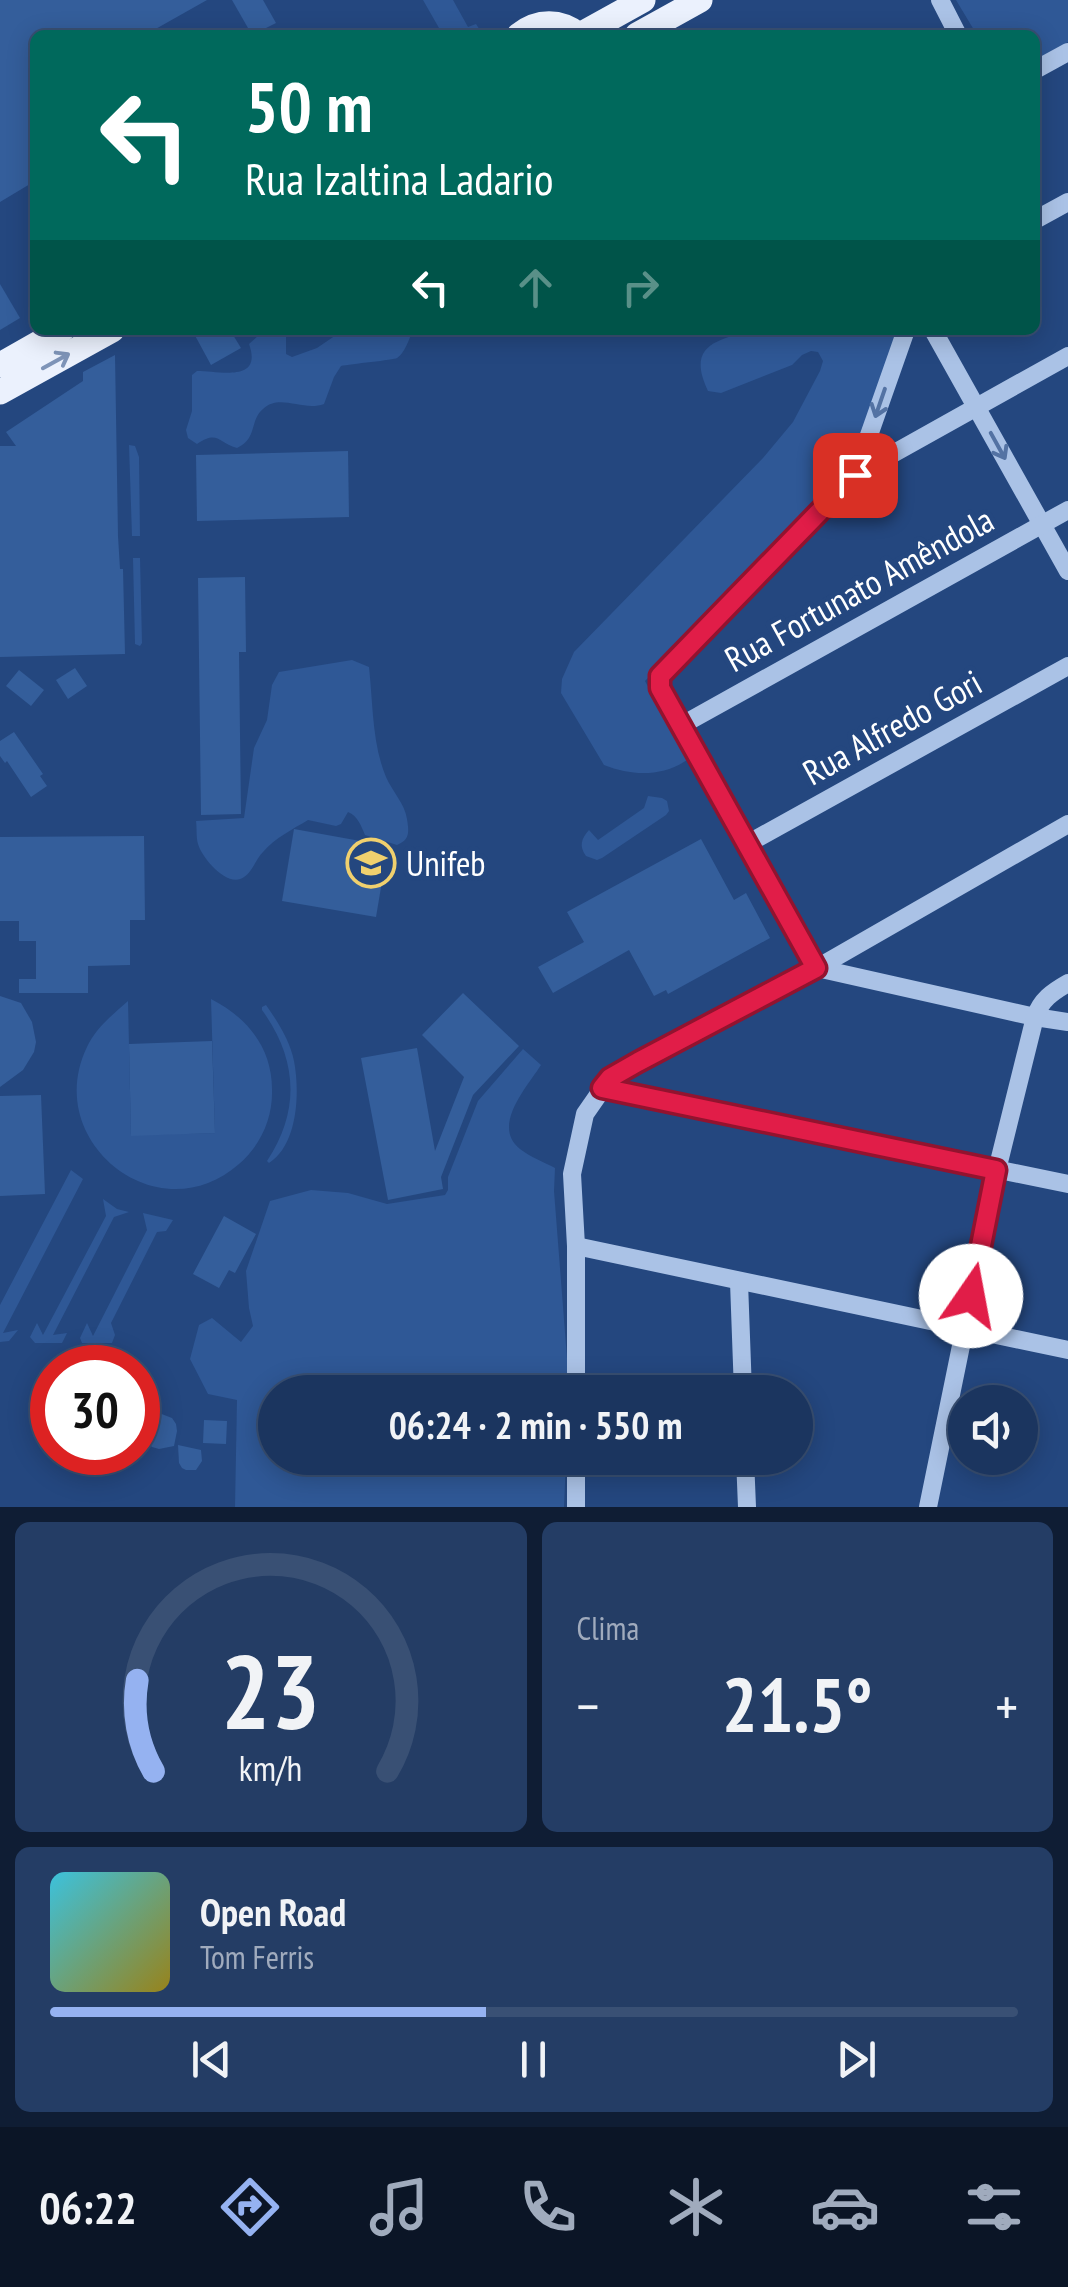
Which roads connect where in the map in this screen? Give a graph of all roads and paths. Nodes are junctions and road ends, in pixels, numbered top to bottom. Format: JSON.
{"nodes":[{"id":1,"x":644,"y":0,"type":"edge"},
{"id":2,"x":700,"y":0,"type":"edge"},
{"id":3,"x":940,"y":0,"type":"edge"},
{"id":4,"x":527,"y":30,"type":"edge"},
{"id":5,"x":574,"y":30,"type":"edge"},
{"id":6,"x":589,"y":30,"type":"edge"},
{"id":7,"x":646,"y":30,"type":"edge"},
{"id":8,"x":955,"y":30,"type":"edge"},
{"id":9,"x":1068,"y":52,"type":"edge"},
{"id":10,"x":1040,"y":67,"type":"edge"},
{"id":11,"x":1068,"y":202,"type":"edge"},
{"id":12,"x":1040,"y":217,"type":"edge"},
{"id":13,"x":53,"y":335,"type":"edge"},
{"id":14,"x":103,"y":335,"type":"edge"},
{"id":15,"x":904,"y":335,"type":"edge"},
{"id":16,"x":936,"y":335,"type":"edge"},
{"id":17,"x":1068,"y":356,"type":"edge"},
{"id":18,"x":0,"y":365,"type":"edge"},
{"id":19,"x":0,"y":392,"type":"edge"},
{"id":20,"x":976,"y":408,"type":"junction"},
{"id":21,"x":855,"y":475,"type":"junction"},
{"id":22,"x":1068,"y":510,"type":"edge"},
{"id":23,"x":1042,"y":524,"type":"junction"},
{"id":24,"x":1068,"y":572,"type":"edge"},
{"id":25,"x":1068,"y":666,"type":"edge"},
{"id":26,"x":682,"y":726,"type":"junction"},
{"id":27,"x":1068,"y":824,"type":"edge"},
{"id":28,"x":746,"y":844,"type":"junction"},
{"id":29,"x":816,"y":968,"type":"junction"},
{"id":30,"x":1068,"y":983,"type":"edge"},
{"id":31,"x":1035,"y":1018,"type":"junction"},
{"id":32,"x":1068,"y":1022,"type":"edge"},
{"id":33,"x":602,"y":1088,"type":"junction"},
{"id":34,"x":996,"y":1170,"type":"junction"},
{"id":35,"x":1068,"y":1184,"type":"edge"},
{"id":36,"x":576,"y":1246,"type":"junction"},
{"id":37,"x":740,"y":1282,"type":"junction"},
{"id":38,"x":964,"y":1327,"type":"junction"},
{"id":39,"x":1068,"y":1350,"type":"edge"},
{"id":40,"x":576,"y":1375,"type":"edge"},
{"id":41,"x":743,"y":1375,"type":"edge"},
{"id":42,"x":576,"y":1475,"type":"edge"},
{"id":43,"x":746,"y":1475,"type":"edge"},
{"id":44,"x":576,"y":1507,"type":"edge"},
{"id":45,"x":747,"y":1507,"type":"edge"},
{"id":46,"x":928,"y":1507,"type":"edge"}],
"edges":[{"from":1,"to":6,"type":"main road"},
{"from":2,"to":7,"type":"main road"},
{"from":3,"to":8,"type":"street"},
{"from":4,"to":5,"type":"main road"},
{"from":9,"to":10,"type":"street"},
{"from":11,"to":12,"type":"street"},
{"from":13,"to":18,"type":"main road"},
{"from":19,"to":14,"type":"main road","one_way":true},
{"from":15,"to":21,"type":"street","one_way":true},
{"from":16,"to":20,"type":"street"},
{"from":17,"to":20,"type":"street"},
{"from":20,"to":21,"type":"street"},
{"from":20,"to":23,"type":"street","one_way":true},
{"from":21,"to":26,"type":"street"},
{"from":22,"to":23,"type":"street","name":"Rua Fortunato Amêndola"},
{"from":23,"to":24,"type":"street"},
{"from":23,"to":26,"type":"street","name":"Rua Fortunato Amêndola"},
{"from":25,"to":28,"type":"street","name":"Rua Alfredo Gori"},
{"from":26,"to":28,"type":"street"},
{"from":27,"to":29,"type":"street"},
{"from":28,"to":29,"type":"street"},
{"from":29,"to":31,"type":"street"},
{"from":29,"to":33,"type":"street"},
{"from":30,"to":31,"type":"street"},
{"from":31,"to":32,"type":"street"},
{"from":31,"to":34,"type":"street"},
{"from":33,"to":34,"type":"street"},
{"from":33,"to":36,"type":"street"},
{"from":34,"to":35,"type":"street"},
{"from":34,"to":38,"type":"street"},
{"from":36,"to":37,"type":"street"},
{"from":36,"to":40,"type":"street"},
{"from":37,"to":38,"type":"street"},
{"from":37,"to":41,"type":"street"},
{"from":38,"to":39,"type":"street"},
{"from":38,"to":46,"type":"street"},
{"from":42,"to":44,"type":"street"},
{"from":43,"to":45,"type":"street"}]}
